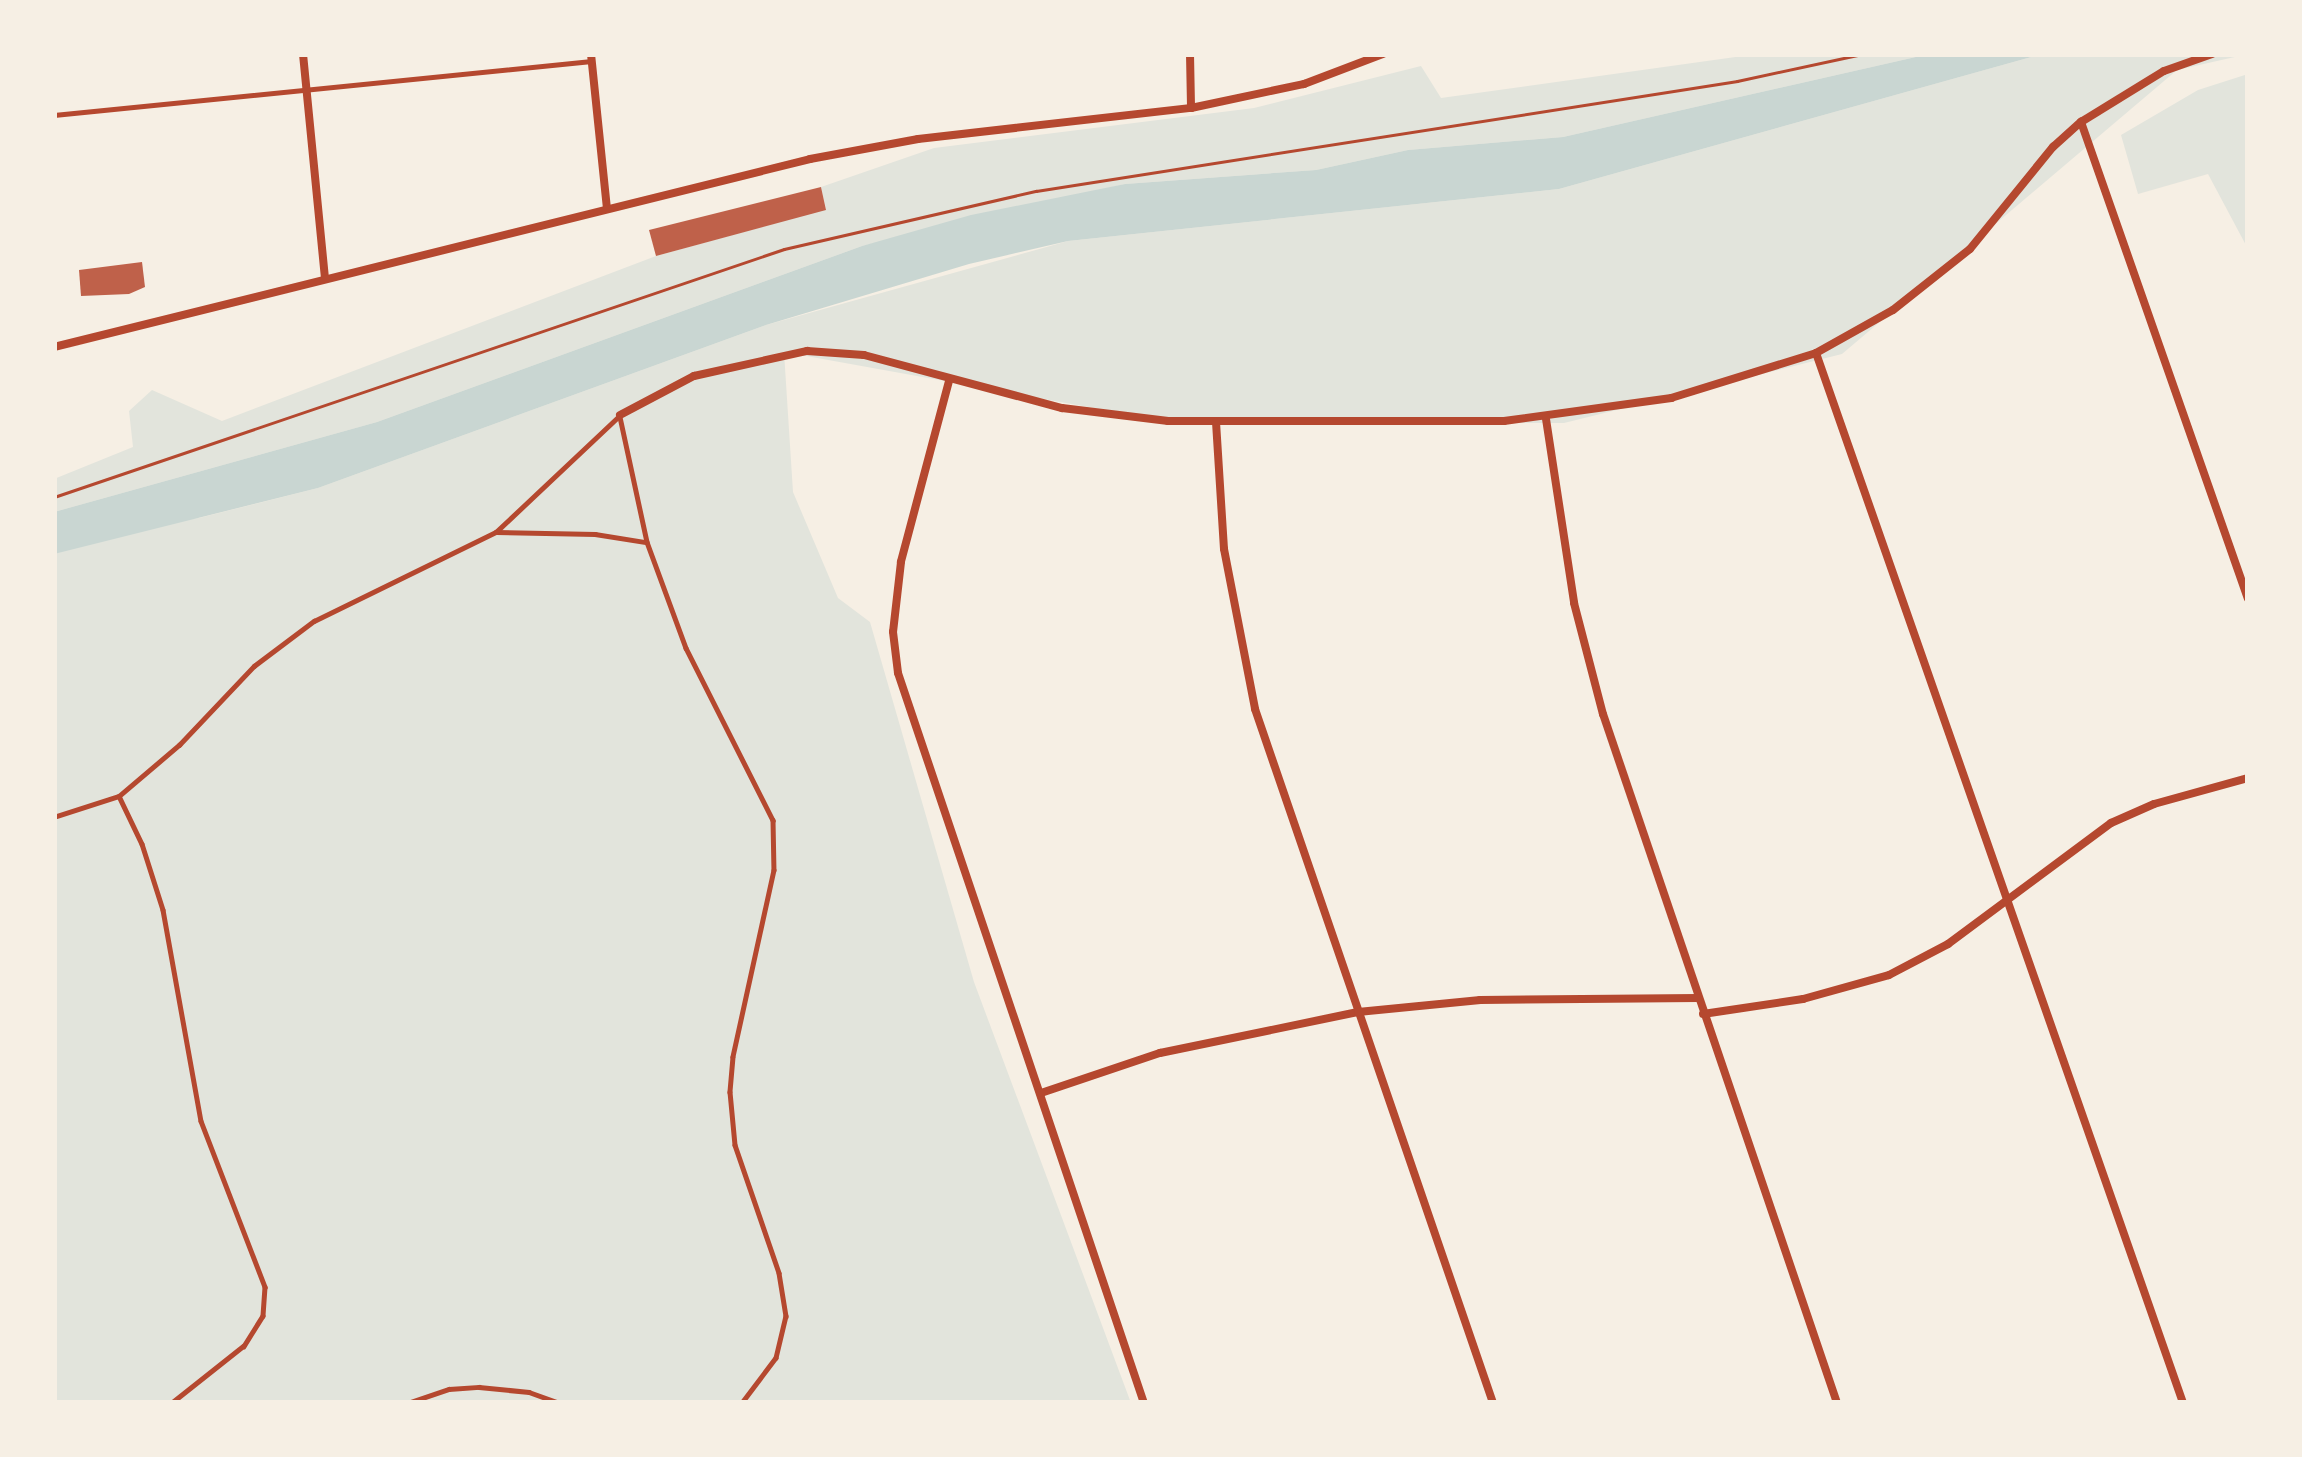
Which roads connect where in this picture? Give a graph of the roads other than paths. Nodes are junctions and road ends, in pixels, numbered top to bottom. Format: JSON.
{"nodes":[{"id":1,"x":303,"y":54,"type":"edge"},
{"id":2,"x":1190,"y":54,"type":"edge"},
{"id":3,"x":1383,"y":54,"type":"edge"},
{"id":4,"x":2212,"y":54,"type":"edge"},
{"id":5,"x":591,"y":57,"type":"edge"},
{"id":6,"x":306,"y":89,"type":"junction"},
{"id":7,"x":1191,"y":108,"type":"junction"},
{"id":8,"x":54,"y":115,"type":"edge"},
{"id":9,"x":2081,"y":122,"type":"junction"},
{"id":10,"x":607,"y":208,"type":"junction"},
{"id":11,"x":325,"y":279,"type":"junction"},
{"id":12,"x":54,"y":347,"type":"edge"},
{"id":13,"x":1816,"y":353,"type":"junction"},
{"id":14,"x":949,"y":381,"type":"junction"},
{"id":15,"x":620,"y":415,"type":"junction"},
{"id":16,"x":1546,"y":419,"type":"junction"},
{"id":17,"x":1216,"y":422,"type":"junction"},
{"id":18,"x":496,"y":532,"type":"junction"},
{"id":19,"x":646,"y":542,"type":"junction"},
{"id":20,"x":2248,"y":599,"type":"edge"},
{"id":21,"x":2248,"y":778,"type":"edge"},
{"id":22,"x":118,"y":796,"type":"junction"},
{"id":23,"x":54,"y":817,"type":"edge"},
{"id":24,"x":2007,"y":902,"type":"junction"},
{"id":25,"x":1697,"y":998,"type":"junction"},
{"id":26,"x":1358,"y":1012,"type":"junction"},
{"id":27,"x":1703,"y":1014,"type":"junction"},
{"id":28,"x":1041,"y":1093,"type":"junction"},
{"id":29,"x":172,"y":1403,"type":"edge"},
{"id":30,"x":408,"y":1403,"type":"edge"},
{"id":31,"x":560,"y":1403,"type":"edge"},
{"id":32,"x":742,"y":1403,"type":"edge"},
{"id":33,"x":1144,"y":1403,"type":"edge"},
{"id":34,"x":1493,"y":1403,"type":"edge"},
{"id":35,"x":1837,"y":1403,"type":"edge"},
{"id":36,"x":2183,"y":1403,"type":"edge"}],
"edges":[{"from":1,"to":6,"type":"street"},
{"from":2,"to":7,"type":"street"},
{"from":3,"to":7,"type":"street"},
{"from":4,"to":9,"type":"street"},
{"from":5,"to":6,"type":"lane"},
{"from":5,"to":10,"type":"street"},
{"from":6,"to":8,"type":"lane"},
{"from":6,"to":11,"type":"street"},
{"from":7,"to":10,"type":"street"},
{"from":9,"to":13,"type":"street"},
{"from":9,"to":20,"type":"street"},
{"from":10,"to":11,"type":"street"},
{"from":11,"to":12,"type":"street"},
{"from":13,"to":16,"type":"street"},
{"from":13,"to":24,"type":"street"},
{"from":14,"to":15,"type":"street"},
{"from":14,"to":17,"type":"street"},
{"from":14,"to":28,"type":"street"},
{"from":15,"to":18,"type":"lane"},
{"from":15,"to":19,"type":"lane"},
{"from":16,"to":17,"type":"street"},
{"from":16,"to":25,"type":"street"},
{"from":17,"to":26,"type":"street"},
{"from":18,"to":19,"type":"lane"},
{"from":18,"to":22,"type":"lane"},
{"from":19,"to":32,"type":"lane"},
{"from":21,"to":24,"type":"street"},
{"from":22,"to":23,"type":"lane"},
{"from":22,"to":29,"type":"lane"},
{"from":24,"to":27,"type":"street"},
{"from":24,"to":36,"type":"street"},
{"from":25,"to":26,"type":"street"},
{"from":25,"to":27,"type":"street"},
{"from":26,"to":28,"type":"street"},
{"from":26,"to":34,"type":"street"},
{"from":27,"to":35,"type":"street"},
{"from":28,"to":33,"type":"street"},
{"from":30,"to":31,"type":"lane"}]}
